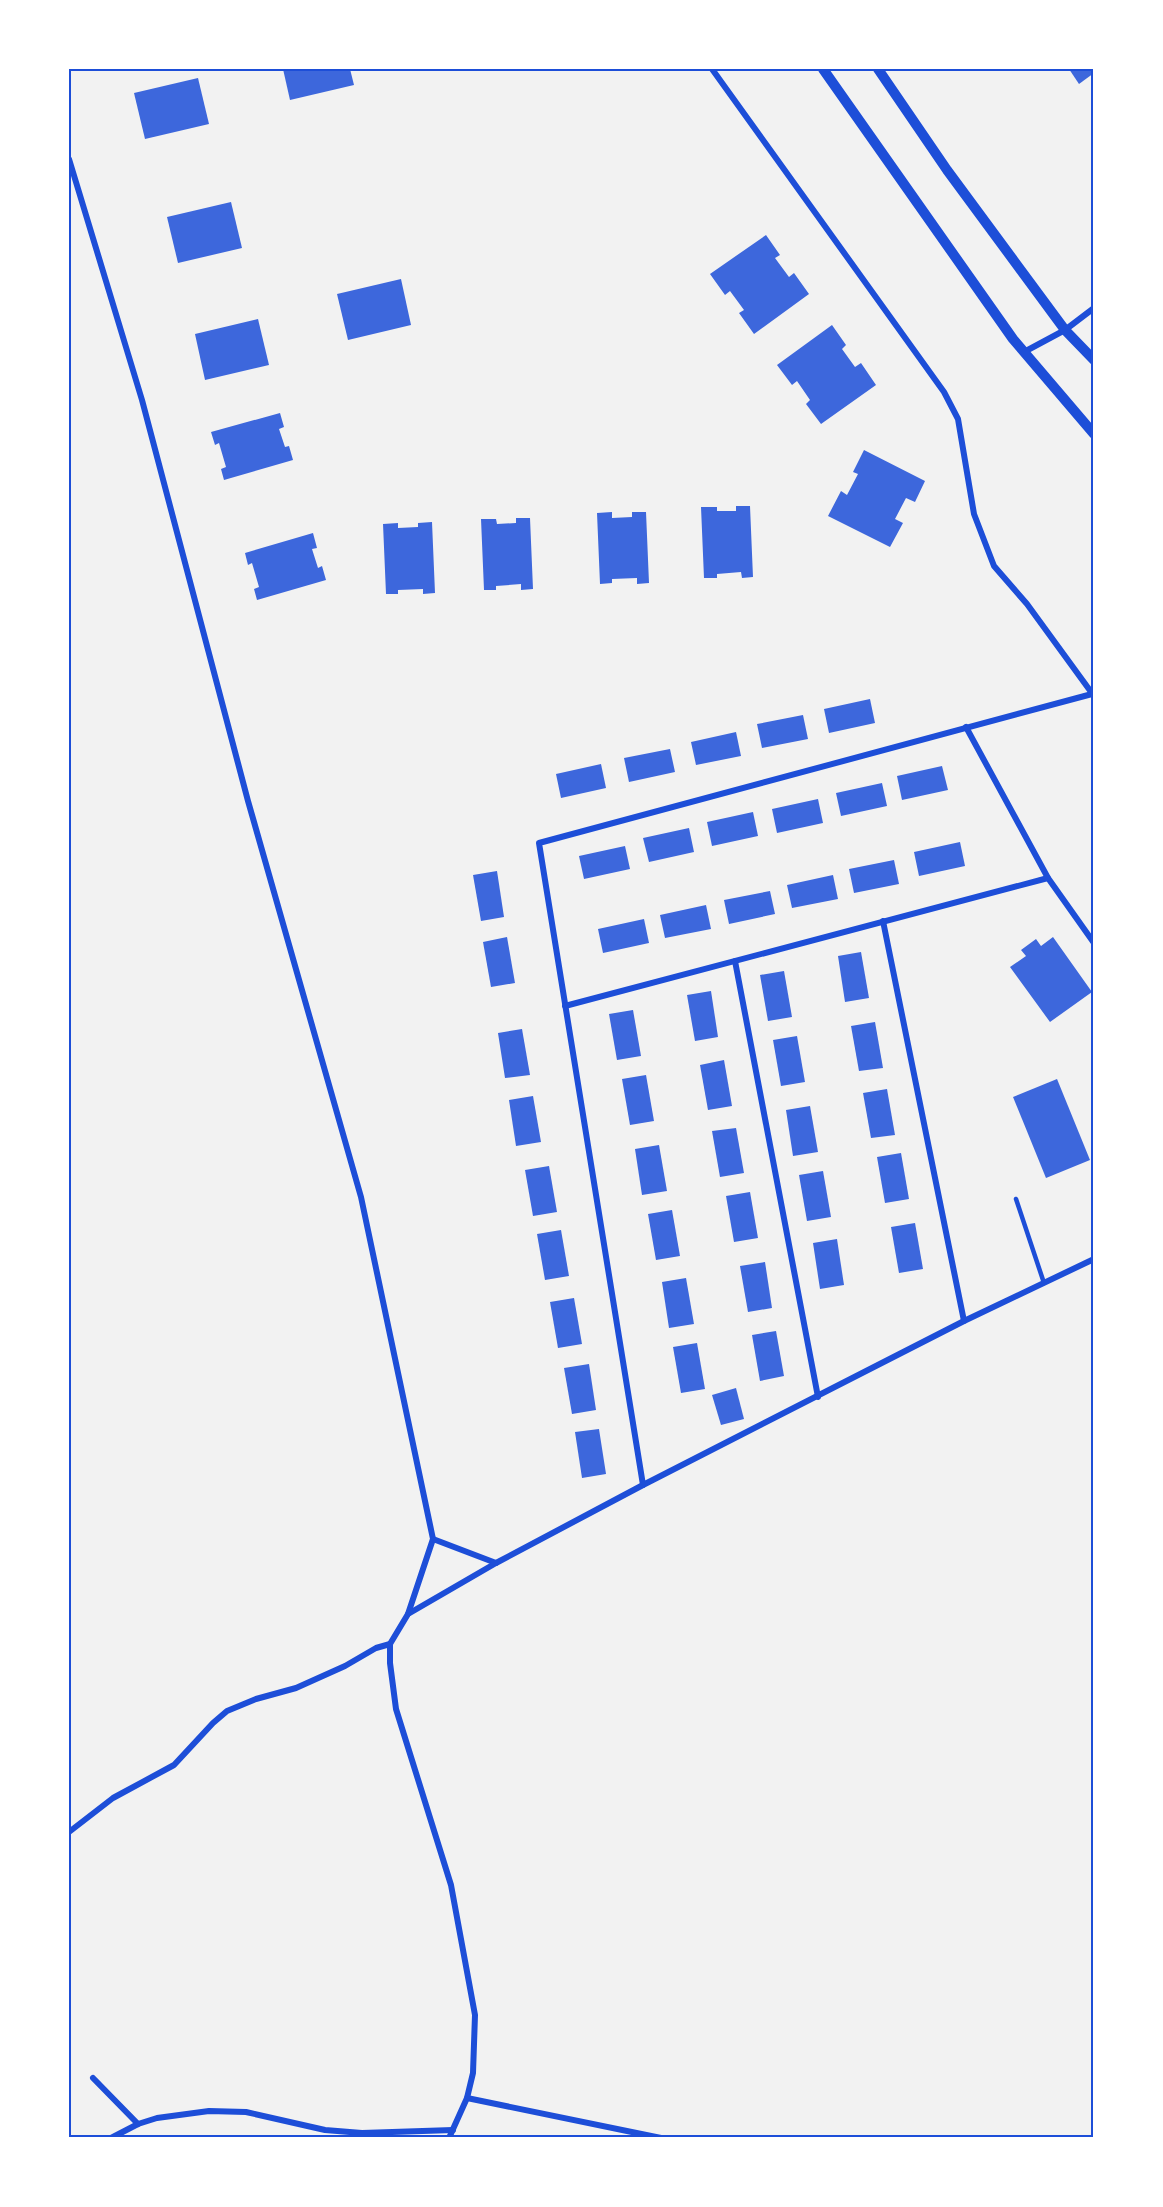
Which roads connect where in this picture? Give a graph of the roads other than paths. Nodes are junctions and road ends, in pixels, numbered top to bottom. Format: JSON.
{"nodes":[{"id":1,"x":712,"y":69,"type":"edge"},
{"id":2,"x":823,"y":69,"type":"edge"},
{"id":3,"x":879,"y":69,"type":"edge"},
{"id":4,"x":69,"y":159,"type":"edge"},
{"id":5,"x":1094,"y":308,"type":"edge"},
{"id":6,"x":1065,"y":330,"type":"junction"},
{"id":7,"x":1024,"y":352,"type":"junction"},
{"id":8,"x":1094,"y":360,"type":"edge"},
{"id":9,"x":1094,"y":434,"type":"edge"},
{"id":10,"x":1093,"y":695,"type":"edge"},
{"id":11,"x":966,"y":727,"type":"junction"},
{"id":12,"x":1047,"y":878,"type":"junction"},
{"id":13,"x":883,"y":921,"type":"junction"},
{"id":14,"x":1094,"y":943,"type":"edge"},
{"id":15,"x":735,"y":961,"type":"junction"},
{"id":16,"x":565,"y":1006,"type":"junction"},
{"id":17,"x":1016,"y":1199,"type":"dead end"},
{"id":18,"x":1094,"y":1259,"type":"edge"},
{"id":19,"x":1044,"y":1283,"type":"junction"},
{"id":20,"x":964,"y":1322,"type":"junction"},
{"id":21,"x":818,"y":1397,"type":"junction"},
{"id":22,"x":644,"y":1485,"type":"junction"},
{"id":23,"x":433,"y":1539,"type":"junction"},
{"id":24,"x":496,"y":1563,"type":"junction"},
{"id":25,"x":408,"y":1614,"type":"junction"},
{"id":26,"x":390,"y":1644,"type":"junction"},
{"id":27,"x":69,"y":1832,"type":"edge"},
{"id":28,"x":93,"y":2078,"type":"dead end"},
{"id":29,"x":467,"y":2098,"type":"junction"},
{"id":30,"x":138,"y":2124,"type":"junction"},
{"id":31,"x":453,"y":2130,"type":"junction"},
{"id":32,"x":111,"y":2138,"type":"edge"},
{"id":33,"x":449,"y":2138,"type":"edge"},
{"id":34,"x":660,"y":2138,"type":"edge"}],
"edges":[{"from":1,"to":10,"type":"street"},
{"from":2,"to":7,"type":"street"},
{"from":3,"to":6,"type":"street"},
{"from":4,"to":23,"type":"street"},
{"from":5,"to":6,"type":"street"},
{"from":6,"to":7,"type":"street"},
{"from":6,"to":8,"type":"street"},
{"from":7,"to":9,"type":"street"},
{"from":10,"to":11,"type":"street"},
{"from":11,"to":12,"type":"street"},
{"from":11,"to":16,"type":"street"},
{"from":12,"to":13,"type":"street"},
{"from":12,"to":14,"type":"street"},
{"from":13,"to":15,"type":"street"},
{"from":13,"to":20,"type":"street"},
{"from":15,"to":16,"type":"street"},
{"from":15,"to":21,"type":"street"},
{"from":16,"to":22,"type":"street"},
{"from":17,"to":19,"type":"lane"},
{"from":18,"to":19,"type":"street"},
{"from":19,"to":20,"type":"street"},
{"from":20,"to":21,"type":"street"},
{"from":21,"to":22,"type":"street"},
{"from":22,"to":24,"type":"street"},
{"from":23,"to":24,"type":"street"},
{"from":23,"to":25,"type":"street"},
{"from":24,"to":25,"type":"street"},
{"from":25,"to":26,"type":"street"},
{"from":26,"to":27,"type":"street"},
{"from":26,"to":29,"type":"street"},
{"from":28,"to":30,"type":"street"},
{"from":29,"to":31,"type":"street"},
{"from":29,"to":34,"type":"street"},
{"from":30,"to":31,"type":"street"},
{"from":30,"to":32,"type":"street"},
{"from":31,"to":33,"type":"street"}]}
